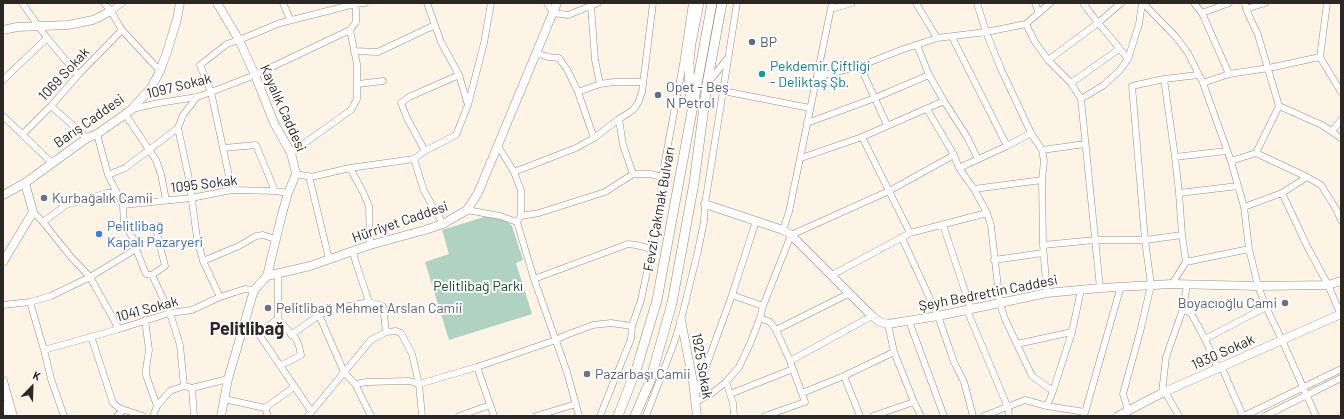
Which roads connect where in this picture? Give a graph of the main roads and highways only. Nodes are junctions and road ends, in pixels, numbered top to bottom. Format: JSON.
{"nodes":[{"id":1,"x":699,"y":3,"type":"edge"},
{"id":2,"x":712,"y":3,"type":"edge"},
{"id":3,"x":722,"y":3,"type":"edge"},
{"id":4,"x":735,"y":4,"type":"edge"},
{"id":5,"x":707,"y":84,"type":"junction"},
{"id":6,"x":690,"y":115,"type":"junction"},
{"id":7,"x":618,"y":416,"type":"edge"},
{"id":8,"x":635,"y":416,"type":"edge"}],
"edges":[{"from":1,"to":6,"type":"main road"},
{"from":2,"to":6,"type":"main road","name":"Fevzi Çakmak Bulvarı"},
{"from":3,"to":5,"type":"main road","name":"Fevzi Çakmak Bulvarı"},
{"from":4,"to":5,"type":"main road"},
{"from":5,"to":8,"type":"main road","name":"Fevzi Çakmak Bulvarı"},
{"from":6,"to":7,"type":"main road","name":"Fevzi Çakmak Bulvarı"}]}
